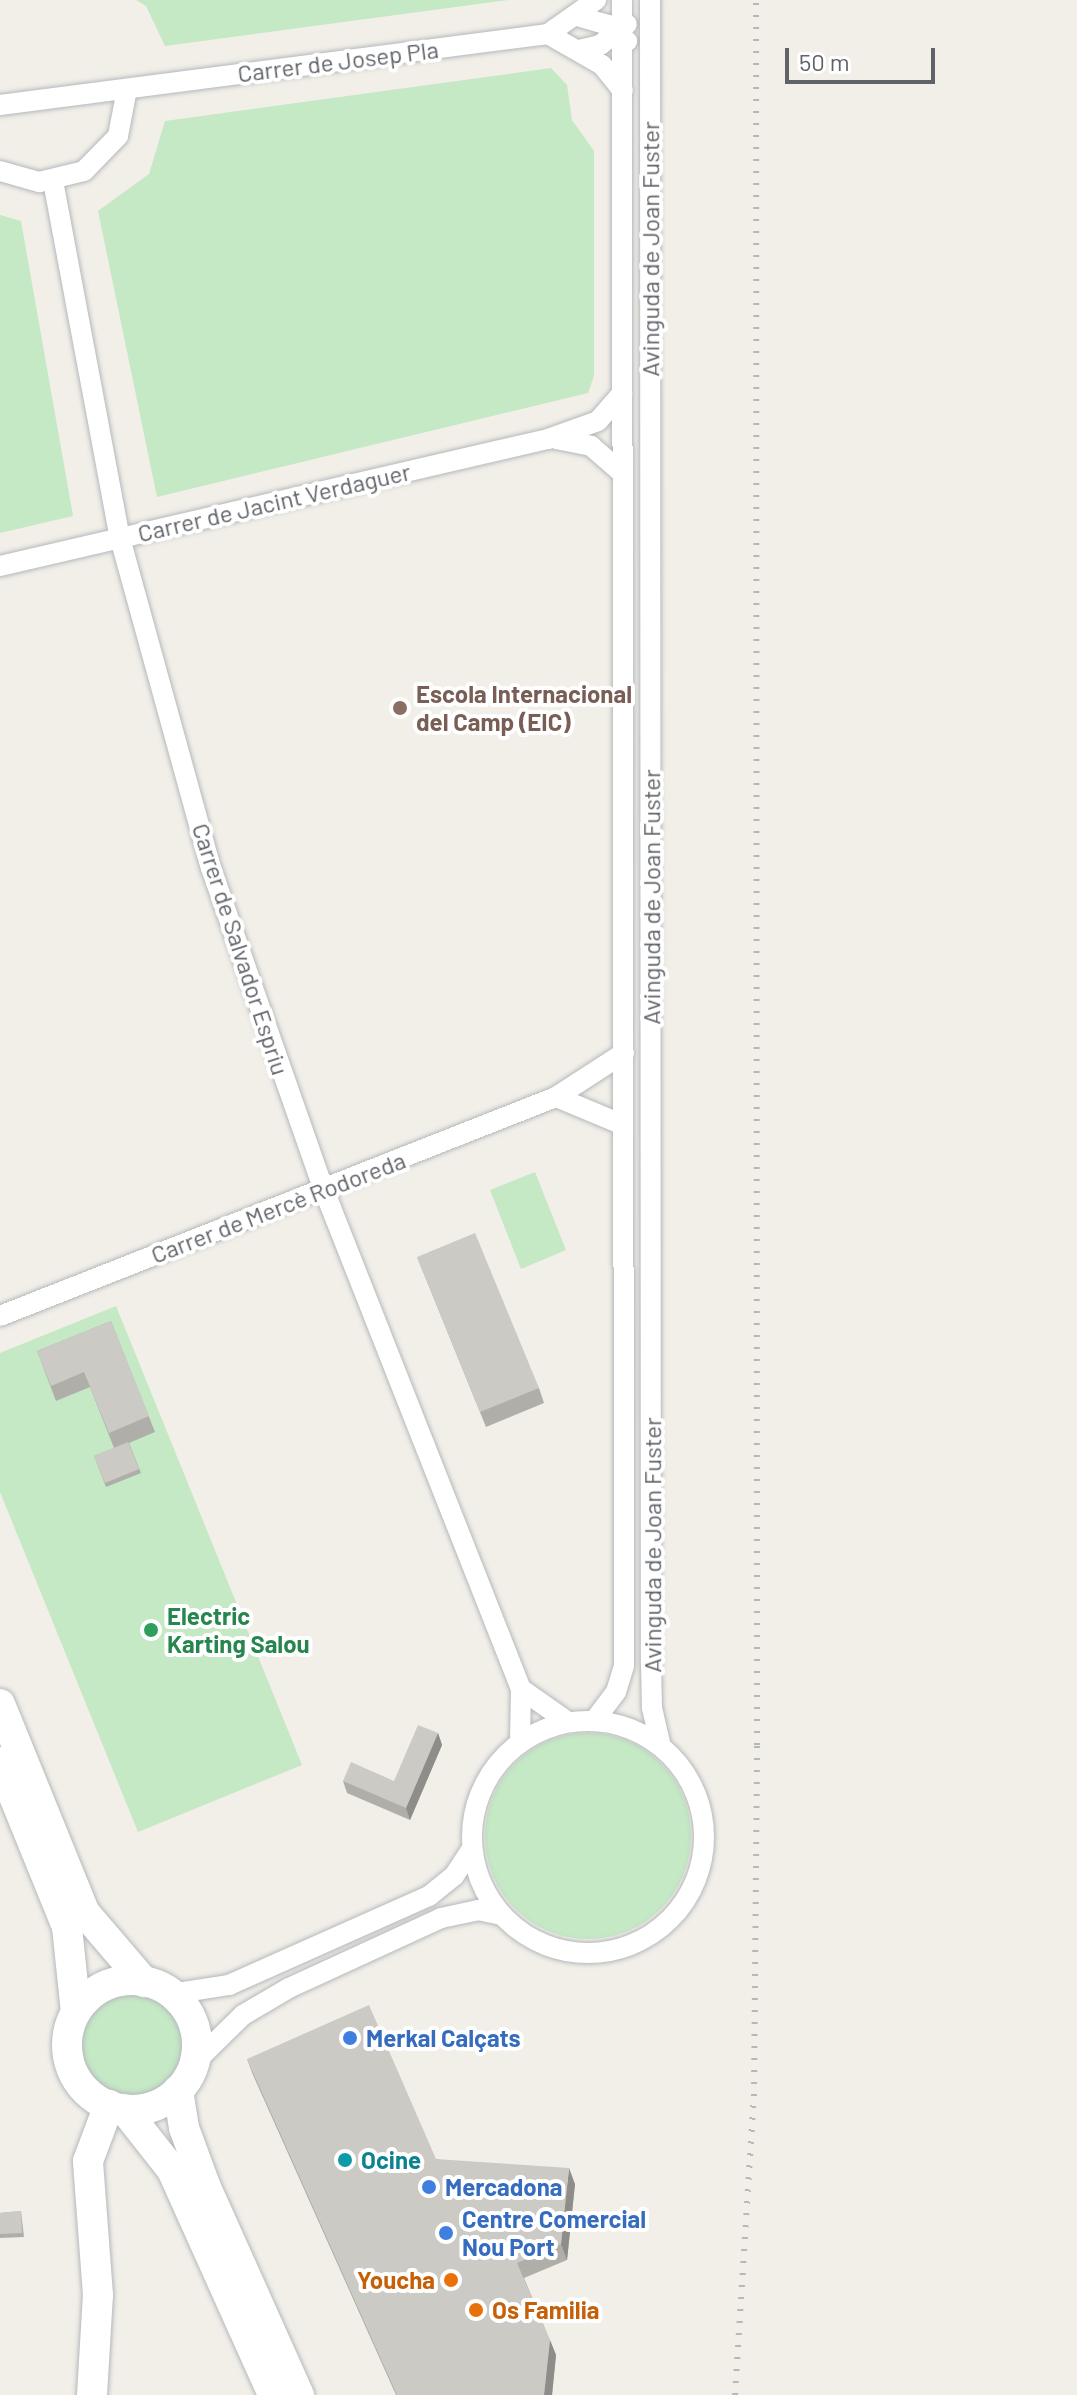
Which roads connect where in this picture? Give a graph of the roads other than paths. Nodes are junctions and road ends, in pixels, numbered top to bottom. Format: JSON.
{"nodes":[{"id":1,"x":596,"y":0,"type":"edge"},
{"id":2,"x":622,"y":0,"type":"edge"},
{"id":3,"x":635,"y":0,"type":"edge"},
{"id":4,"x":650,"y":0,"type":"edge"},
{"id":5,"x":577,"y":16,"type":"junction"},
{"id":6,"x":622,"y":33,"type":"junction"},
{"id":7,"x":548,"y":34,"type":"junction"},
{"id":8,"x":579,"y":50,"type":"junction"},
{"id":9,"x":127,"y":89,"type":"junction"},
{"id":10,"x":623,"y":91,"type":"junction"},
{"id":11,"x":0,"y":105,"type":"edge"},
{"id":12,"x":0,"y":171,"type":"edge"},
{"id":13,"x":53,"y":181,"type":"junction"},
{"id":14,"x":649,"y":279,"type":"junction"},
{"id":15,"x":622,"y":393,"type":"junction"},
{"id":16,"x":548,"y":439,"type":"junction"},
{"id":17,"x":621,"y":472,"type":"junction"},
{"id":18,"x":120,"y":538,"type":"junction"},
{"id":19,"x":0,"y":566,"type":"edge"},
{"id":20,"x":624,"y":1053,"type":"junction"},
{"id":21,"x":556,"y":1097,"type":"junction"},
{"id":22,"x":621,"y":1124,"type":"junction"},
{"id":23,"x":324,"y":1190,"type":"junction"},
{"id":24,"x":0,"y":1316,"type":"edge"},
{"id":25,"x":521,"y":1689,"type":"junction"},
{"id":26,"x":0,"y":1704,"type":"edge"},
{"id":27,"x":594,"y":1721,"type":"junction"},
{"id":28,"x":568,"y":1722,"type":"junction"},
{"id":29,"x":520,"y":1743,"type":"junction"},
{"id":30,"x":661,"y":1746,"type":"junction"},
{"id":31,"x":0,"y":1762,"type":"edge"},
{"id":32,"x":472,"y":1848,"type":"junction"},
{"id":33,"x":501,"y":1915,"type":"junction"},
{"id":34,"x":144,"y":1982,"type":"junction"},
{"id":35,"x":171,"y":1994,"type":"junction"},
{"id":36,"x":76,"y":2012,"type":"junction"},
{"id":37,"x":195,"y":2062,"type":"junction"},
{"id":38,"x":178,"y":2090,"type":"junction"},
{"id":39,"x":116,"y":2107,"type":"junction"},
{"id":40,"x":92,"y":2395,"type":"edge"},
{"id":41,"x":273,"y":2395,"type":"edge"},
{"id":42,"x":299,"y":2395,"type":"edge"}],
"edges":[{"from":1,"to":5,"type":"street","name":"Carrer de Josep Pla"},
{"from":2,"to":6,"type":"street","name":"Avinguda de Joan Fuster"},
{"from":3,"to":6,"type":"street"},
{"from":4,"to":14,"type":"street","name":"Avinguda de Joan Fuster"},
{"from":5,"to":6,"type":"street"},
{"from":5,"to":7,"type":"street","name":"Carrer de Josep Pla"},
{"from":6,"to":8,"type":"street"},
{"from":6,"to":10,"type":"street","name":"Avinguda de Joan Fuster"},
{"from":6,"to":14,"type":"street"},
{"from":7,"to":8,"type":"street"},
{"from":7,"to":9,"type":"street","name":"Carrer de Josep Pla"},
{"from":8,"to":10,"type":"street"},
{"from":9,"to":11,"type":"street","name":"Carrer de Josep Pla"},
{"from":9,"to":13,"type":"street"},
{"from":10,"to":15,"type":"street","name":"Avinguda de Joan Fuster"},
{"from":12,"to":13,"type":"street"},
{"from":13,"to":18,"type":"street","name":"Carrer de Salvador Espriu"},
{"from":14,"to":30,"type":"street","name":"Avinguda de Joan Fuster"},
{"from":15,"to":16,"type":"street","name":"Carrer de Jacint Verdaguer"},
{"from":15,"to":17,"type":"street","name":"Avinguda de Joan Fuster"},
{"from":16,"to":17,"type":"street","name":"Carrer de Jacint Verdaguer"},
{"from":16,"to":18,"type":"street","name":"Carrer de Jacint Verdaguer"},
{"from":17,"to":20,"type":"street","name":"Avinguda de Joan Fuster"},
{"from":18,"to":19,"type":"street","name":"Carrer de Jacint Verdaguer"},
{"from":18,"to":23,"type":"street","name":"Carrer de Salvador Espriu"},
{"from":20,"to":21,"type":"street","name":"Carrer de Mercè Rodoreda"},
{"from":20,"to":22,"type":"street","name":"Avinguda de Joan Fuster"},
{"from":21,"to":22,"type":"street"},
{"from":21,"to":23,"type":"street","name":"Carrer de Mercè Rodoreda"},
{"from":22,"to":27,"type":"street","name":"Avinguda de Joan Fuster"},
{"from":23,"to":24,"type":"street","name":"Carrer de Mercè Rodoreda"},
{"from":23,"to":25,"type":"street","name":"Carrer de Salvador Espriu"},
{"from":25,"to":28,"type":"street"},
{"from":25,"to":29,"type":"street","name":"Carrer de Salvador Espriu"},
{"from":26,"to":34,"type":"street"},
{"from":27,"to":28,"type":"street"},
{"from":27,"to":30,"type":"street"},
{"from":28,"to":29,"type":"street"},
{"from":29,"to":32,"type":"street"},
{"from":30,"to":33,"type":"street"},
{"from":31,"to":36,"type":"street"},
{"from":32,"to":33,"type":"street"},
{"from":32,"to":35,"type":"street"},
{"from":33,"to":37,"type":"street"},
{"from":34,"to":35,"type":"street"},
{"from":34,"to":36,"type":"street"},
{"from":35,"to":37,"type":"street"},
{"from":36,"to":39,"type":"street"},
{"from":37,"to":38,"type":"street"},
{"from":38,"to":39,"type":"street"},
{"from":38,"to":42,"type":"street"},
{"from":39,"to":40,"type":"street"},
{"from":39,"to":41,"type":"street"}]}
